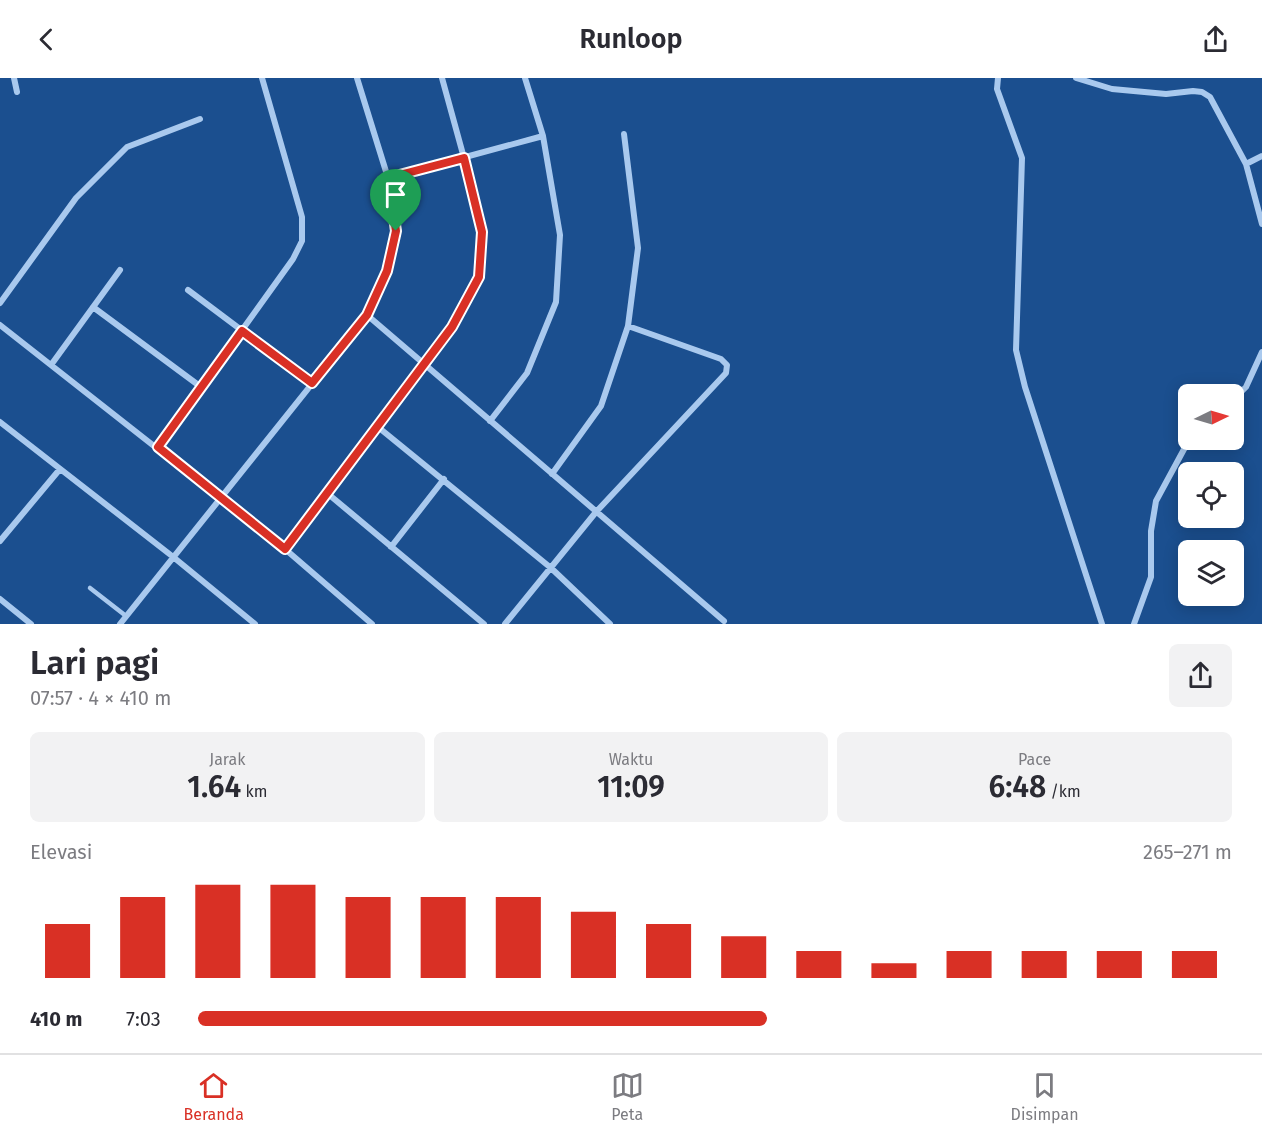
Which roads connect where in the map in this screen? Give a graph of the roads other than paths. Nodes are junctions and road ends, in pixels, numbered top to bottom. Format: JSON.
{"nodes":[{"id":1,"x":14,"y":78,"type":"edge"},
{"id":2,"x":262,"y":78,"type":"edge"},
{"id":3,"x":357,"y":78,"type":"edge"},
{"id":4,"x":442,"y":78,"type":"edge"},
{"id":5,"x":525,"y":78,"type":"edge"},
{"id":6,"x":998,"y":78,"type":"edge"},
{"id":7,"x":1076,"y":78,"type":"edge"},
{"id":8,"x":17,"y":92,"type":"dead end"},
{"id":9,"x":200,"y":118,"type":"dead end"},
{"id":10,"x":624,"y":134,"type":"dead end"},
{"id":11,"x":543,"y":136,"type":"junction"},
{"id":12,"x":1262,"y":156,"type":"edge"},
{"id":13,"x":464,"y":158,"type":"junction"},
{"id":14,"x":1246,"y":164,"type":"junction"},
{"id":15,"x":388,"y":178,"type":"junction"},
{"id":16,"x":1262,"y":224,"type":"edge"},
{"id":17,"x":120,"y":270,"type":"dead end"},
{"id":18,"x":188,"y":290,"type":"dead end"},
{"id":19,"x":0,"y":303,"type":"edge"},
{"id":20,"x":93,"y":307,"type":"junction"},
{"id":21,"x":367,"y":315,"type":"junction"},
{"id":22,"x":0,"y":325,"type":"edge"},
{"id":23,"x":628,"y":326,"type":"junction"},
{"id":24,"x":242,"y":331,"type":"junction"},
{"id":25,"x":1262,"y":352,"type":"edge"},
{"id":26,"x":51,"y":365,"type":"junction"},
{"id":27,"x":424,"y":365,"type":"junction"},
{"id":28,"x":312,"y":383,"type":"junction"},
{"id":29,"x":201,"y":387,"type":"junction"},
{"id":30,"x":1244,"y":389,"type":"edge"},
{"id":31,"x":490,"y":421,"type":"junction"},
{"id":32,"x":0,"y":423,"type":"edge"},
{"id":33,"x":378,"y":427,"type":"junction"},
{"id":34,"x":158,"y":447,"type":"junction"},
{"id":35,"x":1184,"y":450,"type":"edge"},
{"id":36,"x":60,"y":469,"type":"junction"},
{"id":37,"x":552,"y":474,"type":"junction"},
{"id":38,"x":444,"y":479,"type":"junction"},
{"id":39,"x":327,"y":493,"type":"junction"},
{"id":40,"x":220,"y":497,"type":"junction"},
{"id":41,"x":596,"y":512,"type":"junction"},
{"id":42,"x":0,"y":541,"type":"edge"},
{"id":43,"x":392,"y":547,"type":"junction"},
{"id":44,"x":285,"y":549,"type":"junction"},
{"id":45,"x":172,"y":556,"type":"junction"},
{"id":46,"x":551,"y":568,"type":"junction"},
{"id":47,"x":90,"y":588,"type":"dead end"},
{"id":48,"x":0,"y":599,"type":"edge"},
{"id":49,"x":126,"y":616,"type":"junction"},
{"id":50,"x":724,"y":621,"type":"dead end"},
{"id":51,"x":31,"y":624,"type":"edge"},
{"id":52,"x":120,"y":624,"type":"edge"},
{"id":53,"x":255,"y":624,"type":"edge"},
{"id":54,"x":372,"y":624,"type":"edge"},
{"id":55,"x":484,"y":624,"type":"edge"},
{"id":56,"x":505,"y":624,"type":"edge"},
{"id":57,"x":610,"y":624,"type":"edge"},
{"id":58,"x":1102,"y":624,"type":"edge"},
{"id":59,"x":1134,"y":624,"type":"edge"}],
"edges":[{"from":1,"to":8,"type":"street"},
{"from":2,"to":24,"type":"street"},
{"from":3,"to":15,"type":"street"},
{"from":4,"to":13,"type":"street"},
{"from":5,"to":11,"type":"street"},
{"from":6,"to":58,"type":"street"},
{"from":7,"to":14,"type":"street"},
{"from":9,"to":19,"type":"street"},
{"from":10,"to":23,"type":"street"},
{"from":11,"to":13,"type":"street"},
{"from":11,"to":31,"type":"street"},
{"from":12,"to":14,"type":"street"},
{"from":13,"to":15,"type":"street"},
{"from":13,"to":27,"type":"street"},
{"from":14,"to":16,"type":"street"},
{"from":15,"to":21,"type":"street"},
{"from":17,"to":20,"type":"street"},
{"from":18,"to":24,"type":"street"},
{"from":20,"to":26,"type":"street"},
{"from":20,"to":29,"type":"street"},
{"from":21,"to":27,"type":"street"},
{"from":21,"to":28,"type":"street"},
{"from":22,"to":26,"type":"street"},
{"from":23,"to":37,"type":"street"},
{"from":23,"to":41,"type":"street"},
{"from":24,"to":28,"type":"street"},
{"from":24,"to":29,"type":"street"},
{"from":25,"to":30,"type":"street"},
{"from":26,"to":34,"type":"street"},
{"from":27,"to":31,"type":"street"},
{"from":27,"to":33,"type":"street"},
{"from":28,"to":40,"type":"street"},
{"from":29,"to":34,"type":"street"},
{"from":31,"to":37,"type":"street"},
{"from":32,"to":36,"type":"street"},
{"from":33,"to":38,"type":"street"},
{"from":33,"to":39,"type":"street"},
{"from":34,"to":40,"type":"street"},
{"from":35,"to":59,"type":"street"},
{"from":36,"to":42,"type":"street"},
{"from":36,"to":45,"type":"street"},
{"from":37,"to":41,"type":"street"},
{"from":38,"to":43,"type":"street"},
{"from":38,"to":46,"type":"street"},
{"from":39,"to":43,"type":"street"},
{"from":39,"to":44,"type":"street"},
{"from":40,"to":44,"type":"street"},
{"from":40,"to":45,"type":"street"},
{"from":41,"to":46,"type":"street"},
{"from":41,"to":50,"type":"street"},
{"from":43,"to":55,"type":"street"},
{"from":44,"to":54,"type":"street"},
{"from":45,"to":49,"type":"street"},
{"from":45,"to":53,"type":"street"},
{"from":46,"to":56,"type":"street"},
{"from":46,"to":57,"type":"street"},
{"from":47,"to":49,"type":"lane"},
{"from":48,"to":51,"type":"street"},
{"from":49,"to":52,"type":"street"}]}
